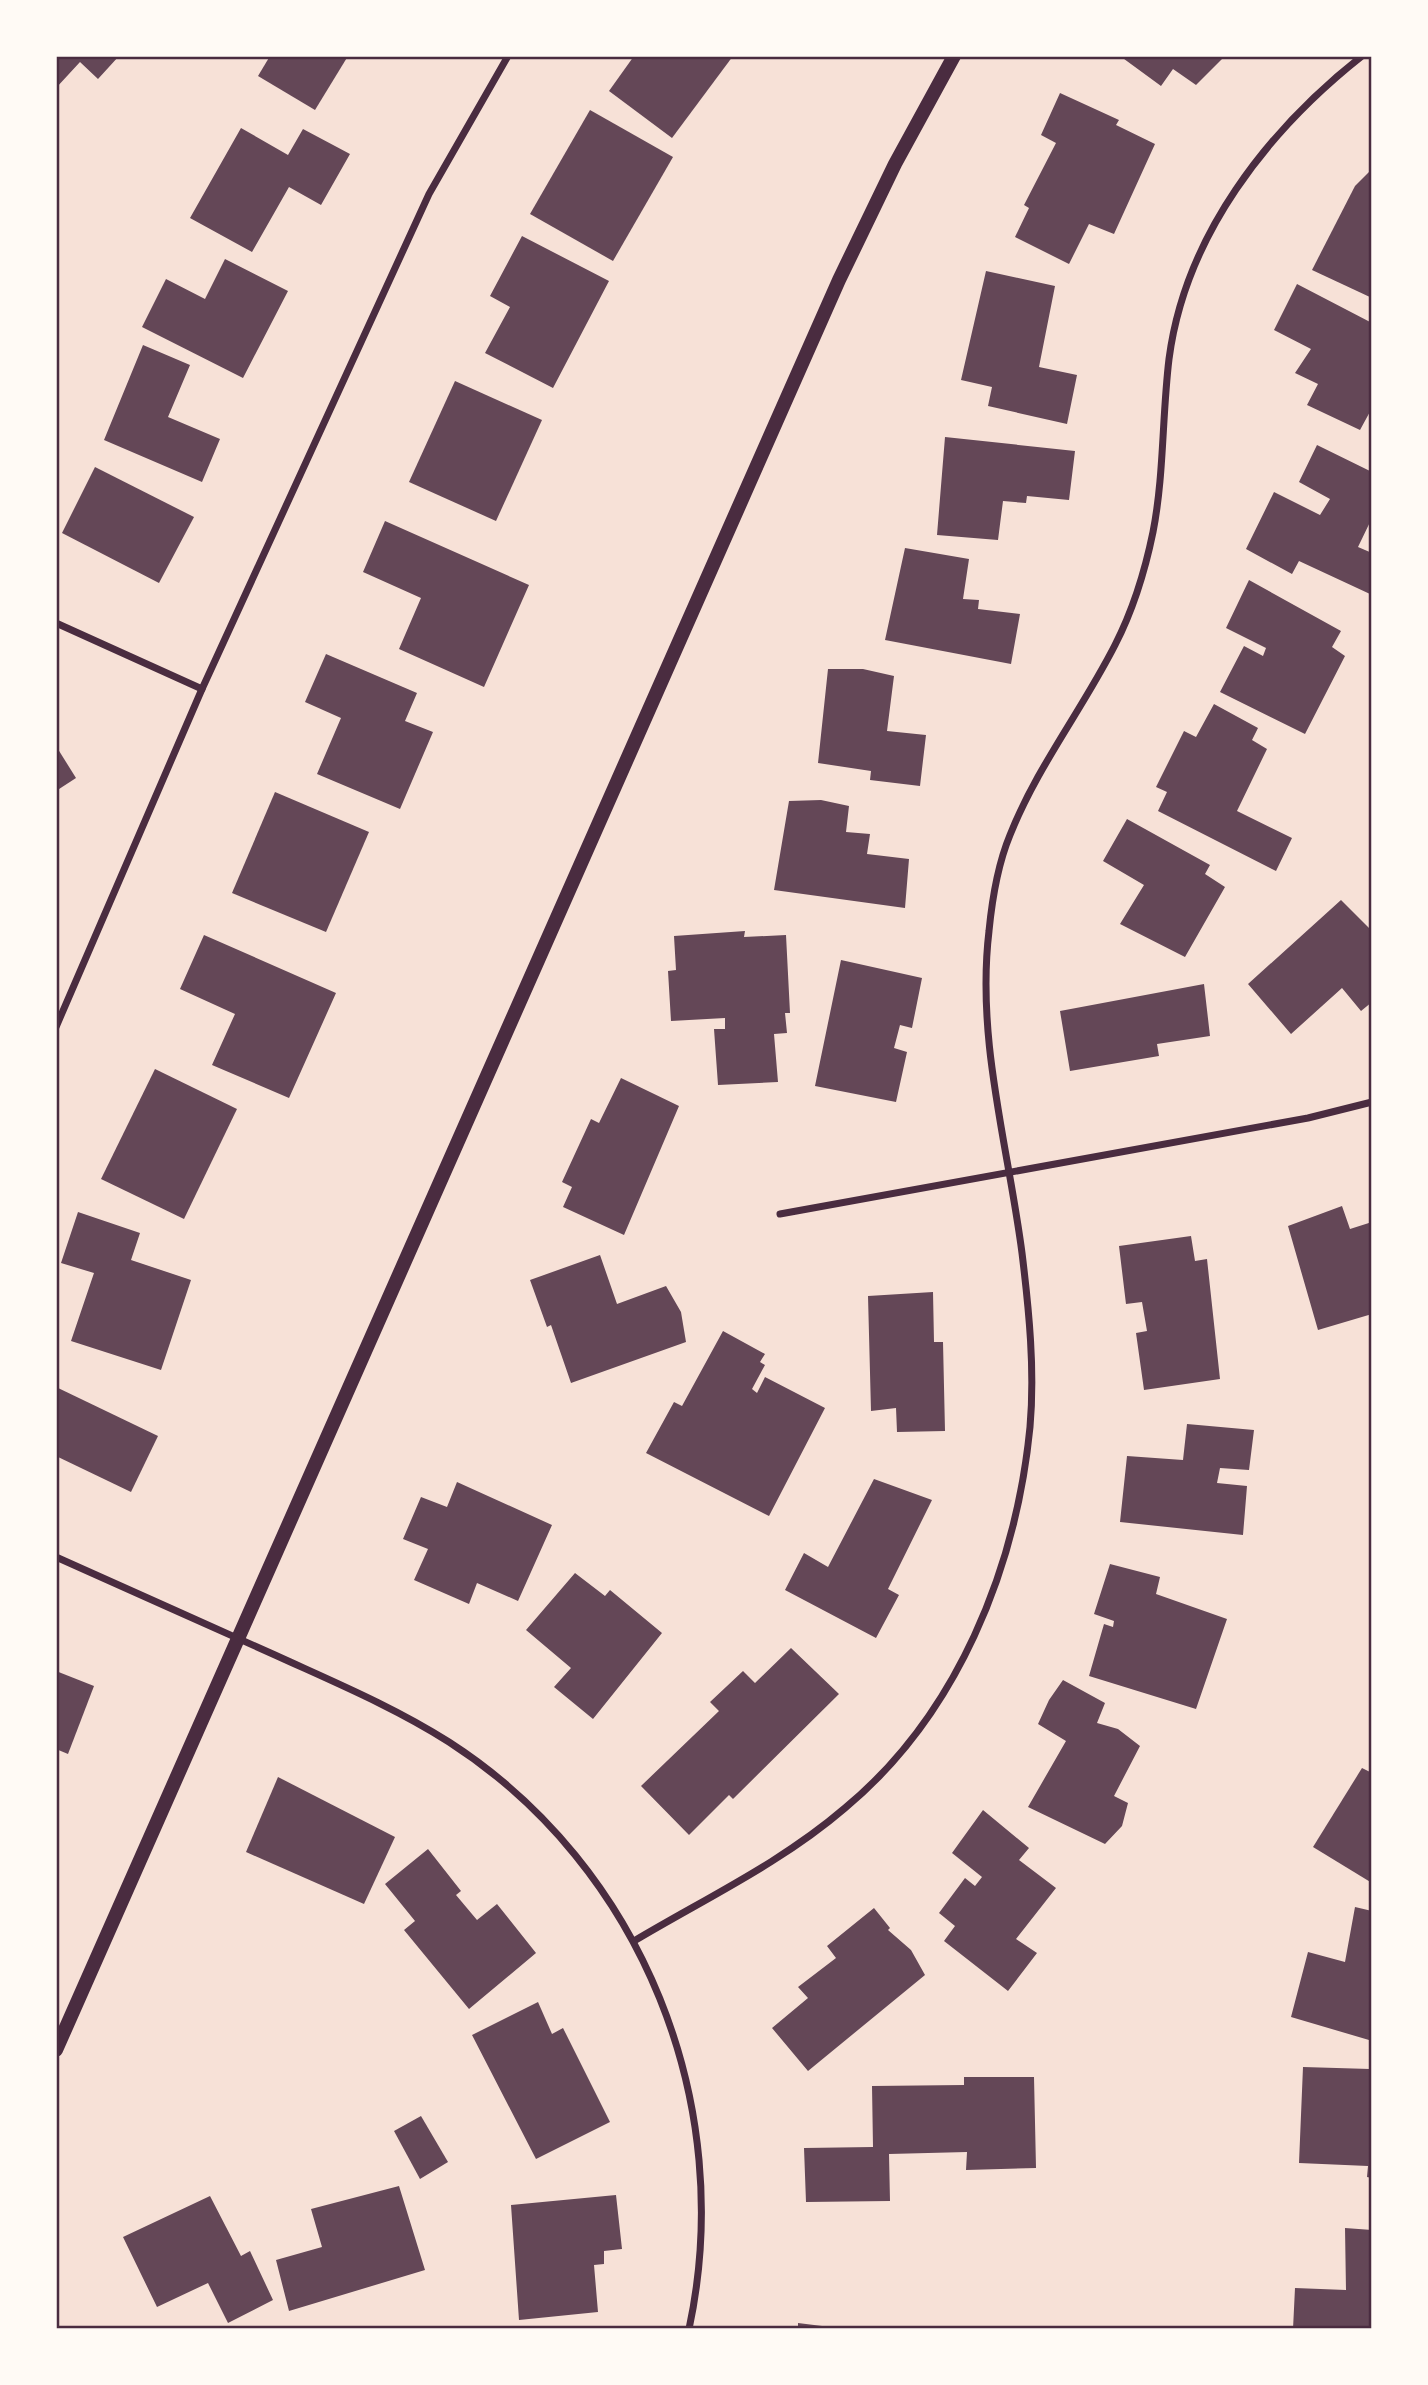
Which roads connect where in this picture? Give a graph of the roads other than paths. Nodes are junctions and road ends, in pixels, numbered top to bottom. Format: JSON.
{"nodes":[{"id":1,"x":508,"y":56,"type":"edge"},
{"id":2,"x":954,"y":56,"type":"edge"},
{"id":3,"x":1362,"y":56,"type":"edge"},
{"id":4,"x":56,"y":623,"type":"edge"},
{"id":5,"x":202,"y":689,"type":"junction"},
{"id":6,"x":56,"y":1027,"type":"edge"},
{"id":7,"x":1372,"y":1102,"type":"edge"},
{"id":8,"x":1009,"y":1174,"type":"junction"},
{"id":9,"x":780,"y":1214,"type":"dead end"},
{"id":10,"x":56,"y":1557,"type":"edge"},
{"id":11,"x":239,"y":1639,"type":"junction"},
{"id":12,"x":634,"y":1941,"type":"junction"},
{"id":13,"x":56,"y":2050,"type":"edge"},
{"id":14,"x":690,"y":2329,"type":"edge"}],
"edges":[{"from":1,"to":5,"type":"street"},
{"from":2,"to":11,"type":"main road"},
{"from":3,"to":8,"type":"street"},
{"from":4,"to":5,"type":"street"},
{"from":5,"to":6,"type":"street"},
{"from":7,"to":8,"type":"street"},
{"from":8,"to":9,"type":"street"},
{"from":8,"to":12,"type":"street"},
{"from":10,"to":11,"type":"street"},
{"from":11,"to":12,"type":"street"},
{"from":11,"to":13,"type":"main road"},
{"from":12,"to":14,"type":"street"}]}
